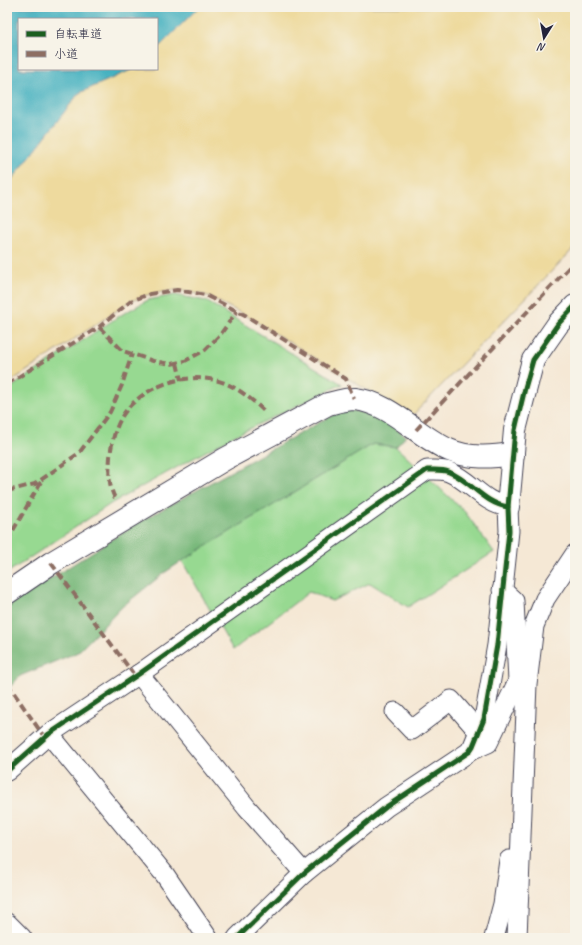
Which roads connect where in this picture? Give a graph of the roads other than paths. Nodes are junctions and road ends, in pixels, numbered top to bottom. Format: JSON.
{"nodes":[{"id":1,"x":575,"y":306,"type":"edge"},
{"id":2,"x":513,"y":454,"type":"junction"},
{"id":3,"x":508,"y":507,"type":"junction"},
{"id":4,"x":575,"y":554,"type":"edge"},
{"id":5,"x":502,"y":590,"type":"junction"},
{"id":6,"x":7,"y":593,"type":"edge"},
{"id":7,"x":139,"y":674,"type":"junction"},
{"id":8,"x":522,"y":682,"type":"junction"},
{"id":9,"x":395,"y":712,"type":"dead end"},
{"id":10,"x":479,"y":732,"type":"junction"},
{"id":11,"x":49,"y":734,"type":"junction"},
{"id":12,"x":469,"y":752,"type":"junction"},
{"id":13,"x":7,"y":771,"type":"edge"},
{"id":14,"x":522,"y":800,"type":"junction"},
{"id":15,"x":304,"y":873,"type":"junction"},
{"id":16,"x":7,"y":924,"type":"edge"},
{"id":17,"x":22,"y":938,"type":"edge"},
{"id":18,"x":208,"y":938,"type":"edge"},
{"id":19,"x":237,"y":938,"type":"edge"},
{"id":20,"x":494,"y":938,"type":"edge"},
{"id":21,"x":517,"y":938,"type":"edge"}],
"edges":[{"from":1,"to":2,"type":"street"},
{"from":2,"to":3,"type":"street"},
{"from":2,"to":6,"type":"street"},
{"from":3,"to":5,"type":"street"},
{"from":3,"to":7,"type":"street"},
{"from":4,"to":8,"type":"street"},
{"from":5,"to":8,"type":"street"},
{"from":5,"to":10,"type":"street"},
{"from":7,"to":11,"type":"street"},
{"from":7,"to":15,"type":"street"},
{"from":8,"to":12,"type":"street"},
{"from":8,"to":14,"type":"street"},
{"from":9,"to":10,"type":"street"},
{"from":10,"to":12,"type":"street"},
{"from":11,"to":13,"type":"street"},
{"from":11,"to":18,"type":"street"},
{"from":12,"to":15,"type":"street"},
{"from":14,"to":20,"type":"street"},
{"from":14,"to":21,"type":"street"},
{"from":15,"to":19,"type":"street"},
{"from":16,"to":17,"type":"street"}]}
